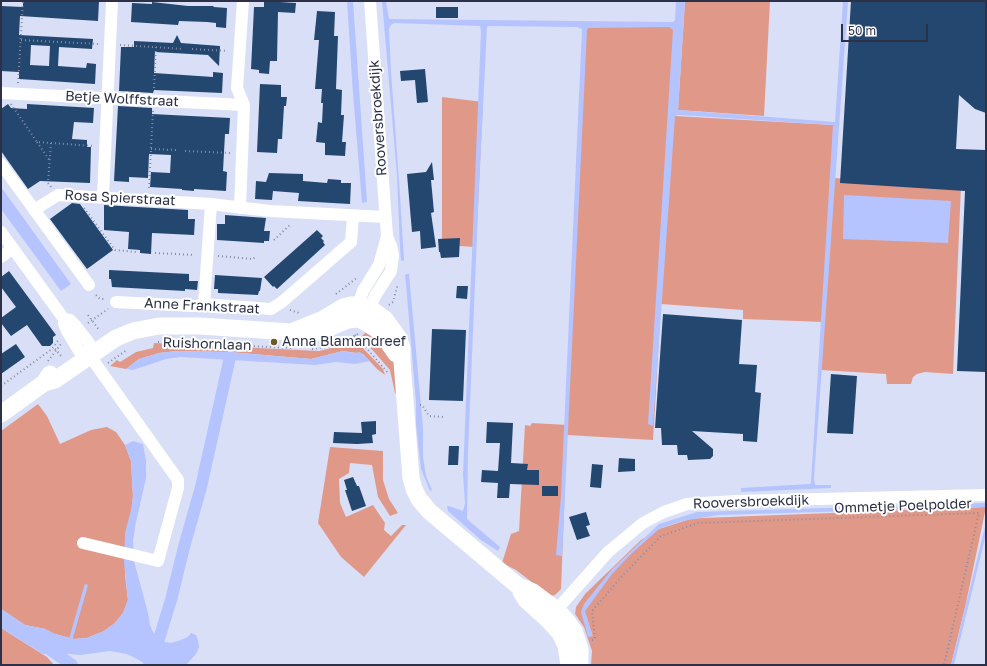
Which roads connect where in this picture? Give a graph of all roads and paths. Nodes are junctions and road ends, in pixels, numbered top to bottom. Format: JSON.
{"nodes":[{"id":1,"x":23,"y":1,"type":"edge"},
{"id":2,"x":112,"y":1,"type":"edge"},
{"id":3,"x":242,"y":1,"type":"edge"},
{"id":4,"x":370,"y":1,"type":"edge"},
{"id":5,"x":156,"y":47,"type":"dead end"},
{"id":6,"x":192,"y":49,"type":"dead end"},
{"id":7,"x":240,"y":52,"type":"junction"},
{"id":8,"x":9,"y":94,"type":"edge"},
{"id":9,"x":108,"y":98,"type":"junction"},
{"id":10,"x":154,"y":101,"type":"junction"},
{"id":11,"x":244,"y":105,"type":"junction"},
{"id":12,"x":37,"y":142,"type":"junction"},
{"id":13,"x":51,"y":143,"type":"junction"},
{"id":14,"x":106,"y":146,"type":"junction"},
{"id":15,"x":151,"y":149,"type":"junction"},
{"id":16,"x":176,"y":150,"type":"dead end"},
{"id":17,"x":184,"y":151,"type":"dead end"},
{"id":18,"x":242,"y":154,"type":"junction"},
{"id":19,"x":50,"y":161,"type":"junction"},
{"id":20,"x":1,"y":164,"type":"edge"},
{"id":21,"x":57,"y":195,"type":"junction"},
{"id":22,"x":75,"y":195,"type":"junction"},
{"id":23,"x":103,"y":196,"type":"junction"},
{"id":24,"x":148,"y":200,"type":"junction"},
{"id":25,"x":211,"y":204,"type":"junction"},
{"id":26,"x":240,"y":208,"type":"junction"},
{"id":27,"x":34,"y":210,"type":"junction"},
{"id":28,"x":294,"y":212,"type":"junction"},
{"id":29,"x":353,"y":216,"type":"junction"},
{"id":30,"x":385,"y":217,"type":"junction"},
{"id":31,"x":1,"y":232,"type":"edge"},
{"id":32,"x":274,"y":240,"type":"dead end"},
{"id":33,"x":13,"y":248,"type":"junction"},
{"id":34,"x":136,"y":252,"type":"dead end"},
{"id":35,"x":1,"y":257,"type":"edge"},
{"id":36,"x":382,"y":272,"type":"dead end"},
{"id":37,"x":358,"y":277,"type":"dead end"},
{"id":38,"x":375,"y":284,"type":"dead end"},
{"id":39,"x":88,"y":285,"type":"joint"},
{"id":40,"x":336,"y":294,"type":"dead end"},
{"id":41,"x":116,"y":302,"type":"junction"},
{"id":42,"x":282,"y":302,"type":"junction"},
{"id":43,"x":204,"y":304,"type":"junction"},
{"id":44,"x":301,"y":313,"type":"dead end"},
{"id":45,"x":88,"y":315,"type":"dead end"},
{"id":46,"x":361,"y":317,"type":"junction"},
{"id":47,"x":92,"y":320,"type":"junction"},
{"id":48,"x":86,"y":324,"type":"dead end"},
{"id":49,"x":293,"y":340,"type":"junction"},
{"id":50,"x":150,"y":341,"type":"dead end"},
{"id":51,"x":89,"y":345,"type":"junction"},
{"id":52,"x":310,"y":348,"type":"dead end"},
{"id":53,"x":129,"y":349,"type":"dead end"},
{"id":54,"x":62,"y":357,"type":"dead end"},
{"id":55,"x":109,"y":362,"type":"dead end"},
{"id":56,"x":382,"y":365,"type":"dead end"},
{"id":57,"x":1,"y":386,"type":"edge"},
{"id":58,"x":422,"y":405,"type":"dead end"},
{"id":59,"x":1,"y":414,"type":"edge"},
{"id":60,"x":444,"y":417,"type":"dead end"},
{"id":61,"x":986,"y":494,"type":"edge"},
{"id":62,"x":83,"y":543,"type":"dead end"},
{"id":63,"x":552,"y":615,"type":"junction"},
{"id":64,"x":595,"y":639,"type":"dead end"},
{"id":65,"x":568,"y":665,"type":"edge"},
{"id":66,"x":580,"y":665,"type":"edge"},
{"id":67,"x":944,"y":665,"type":"edge"}],
"edges":[{"from":1,"to":8,"type":"path"},
{"from":2,"to":9,"type":"street"},
{"from":3,"to":7,"type":"street"},
{"from":4,"to":30,"type":"street","name":"Rooversbroekdijk"},
{"from":5,"to":10,"type":"path"},
{"from":6,"to":7,"type":"path"},
{"from":7,"to":11,"type":"street"},
{"from":8,"to":9,"type":"street","name":"Betje Wolffstraat"},
{"from":8,"to":12,"type":"path"},
{"from":9,"to":10,"type":"street","name":"Betje Wolffstraat"},
{"from":9,"to":14,"type":"street"},
{"from":10,"to":11,"type":"street","name":"Betje Wolffstraat"},
{"from":10,"to":15,"type":"path"},
{"from":11,"to":18,"type":"street"},
{"from":12,"to":13,"type":"path"},
{"from":12,"to":19,"type":"path"},
{"from":13,"to":14,"type":"path"},
{"from":13,"to":19,"type":"path"},
{"from":14,"to":23,"type":"street"},
{"from":15,"to":16,"type":"path"},
{"from":15,"to":24,"type":"path"},
{"from":17,"to":18,"type":"path"},
{"from":18,"to":26,"type":"street"},
{"from":19,"to":21,"type":"path"},
{"from":20,"to":27,"type":"street"},
{"from":21,"to":22,"type":"street","name":"Rosa Spierstraat"},
{"from":21,"to":27,"type":"street","name":"Rosa Spierstraat"},
{"from":22,"to":23,"type":"street","name":"Rosa Spierstraat"},
{"from":22,"to":34,"type":"path"},
{"from":23,"to":24,"type":"street","name":"Rosa Spierstraat"},
{"from":24,"to":25,"type":"street","name":"Rosa Spierstraat"},
{"from":25,"to":26,"type":"street","name":"Rosa Spierstraat"},
{"from":25,"to":43,"type":"street"},
{"from":26,"to":28,"type":"street","name":"Rosa Spierstraat"},
{"from":27,"to":39,"type":"street"},
{"from":28,"to":29,"type":"street","name":"Rosa Spierstraat"},
{"from":28,"to":32,"type":"path"},
{"from":29,"to":30,"type":"street","name":"Rosa Spierstraat"},
{"from":29,"to":42,"type":"street","name":"Anne Frankstraat"},
{"from":30,"to":46,"type":"street","name":"Rooversbroekdijk"},
{"from":31,"to":33,"type":"street"},
{"from":33,"to":35,"type":"street"},
{"from":33,"to":51,"type":"street"},
{"from":36,"to":38,"type":"street"},
{"from":37,"to":40,"type":"path"},
{"from":39,"to":41,"type":"path"},
{"from":41,"to":43,"type":"street","name":"Anne Frankstraat"},
{"from":41,"to":47,"type":"path"},
{"from":42,"to":43,"type":"street","name":"Anne Frankstraat"},
{"from":42,"to":44,"type":"path"},
{"from":45,"to":47,"type":"path"},
{"from":46,"to":49,"type":"main road","name":"Ruishornlaan"},
{"from":46,"to":52,"type":"path"},
{"from":46,"to":56,"type":"path"},
{"from":46,"to":63,"type":"main road"},
{"from":47,"to":48,"type":"path"},
{"from":47,"to":51,"type":"path"},
{"from":49,"to":50,"type":"path","name":"Ruishornlaan"},
{"from":49,"to":51,"type":"main road","name":"Ruishornlaan"},
{"from":51,"to":59,"type":"main road","name":"Ruishornlaan"},
{"from":51,"to":62,"type":"street"},
{"from":53,"to":55,"type":"path"},
{"from":54,"to":57,"type":"path"},
{"from":58,"to":60,"type":"path"},
{"from":61,"to":63,"type":"street","name":"Rooversbroekdijk"},
{"from":63,"to":65,"type":"main road"},
{"from":63,"to":66,"type":"main road"},
{"from":64,"to":67,"type":"path","name":"Ommetje Poelpolder"}]}
